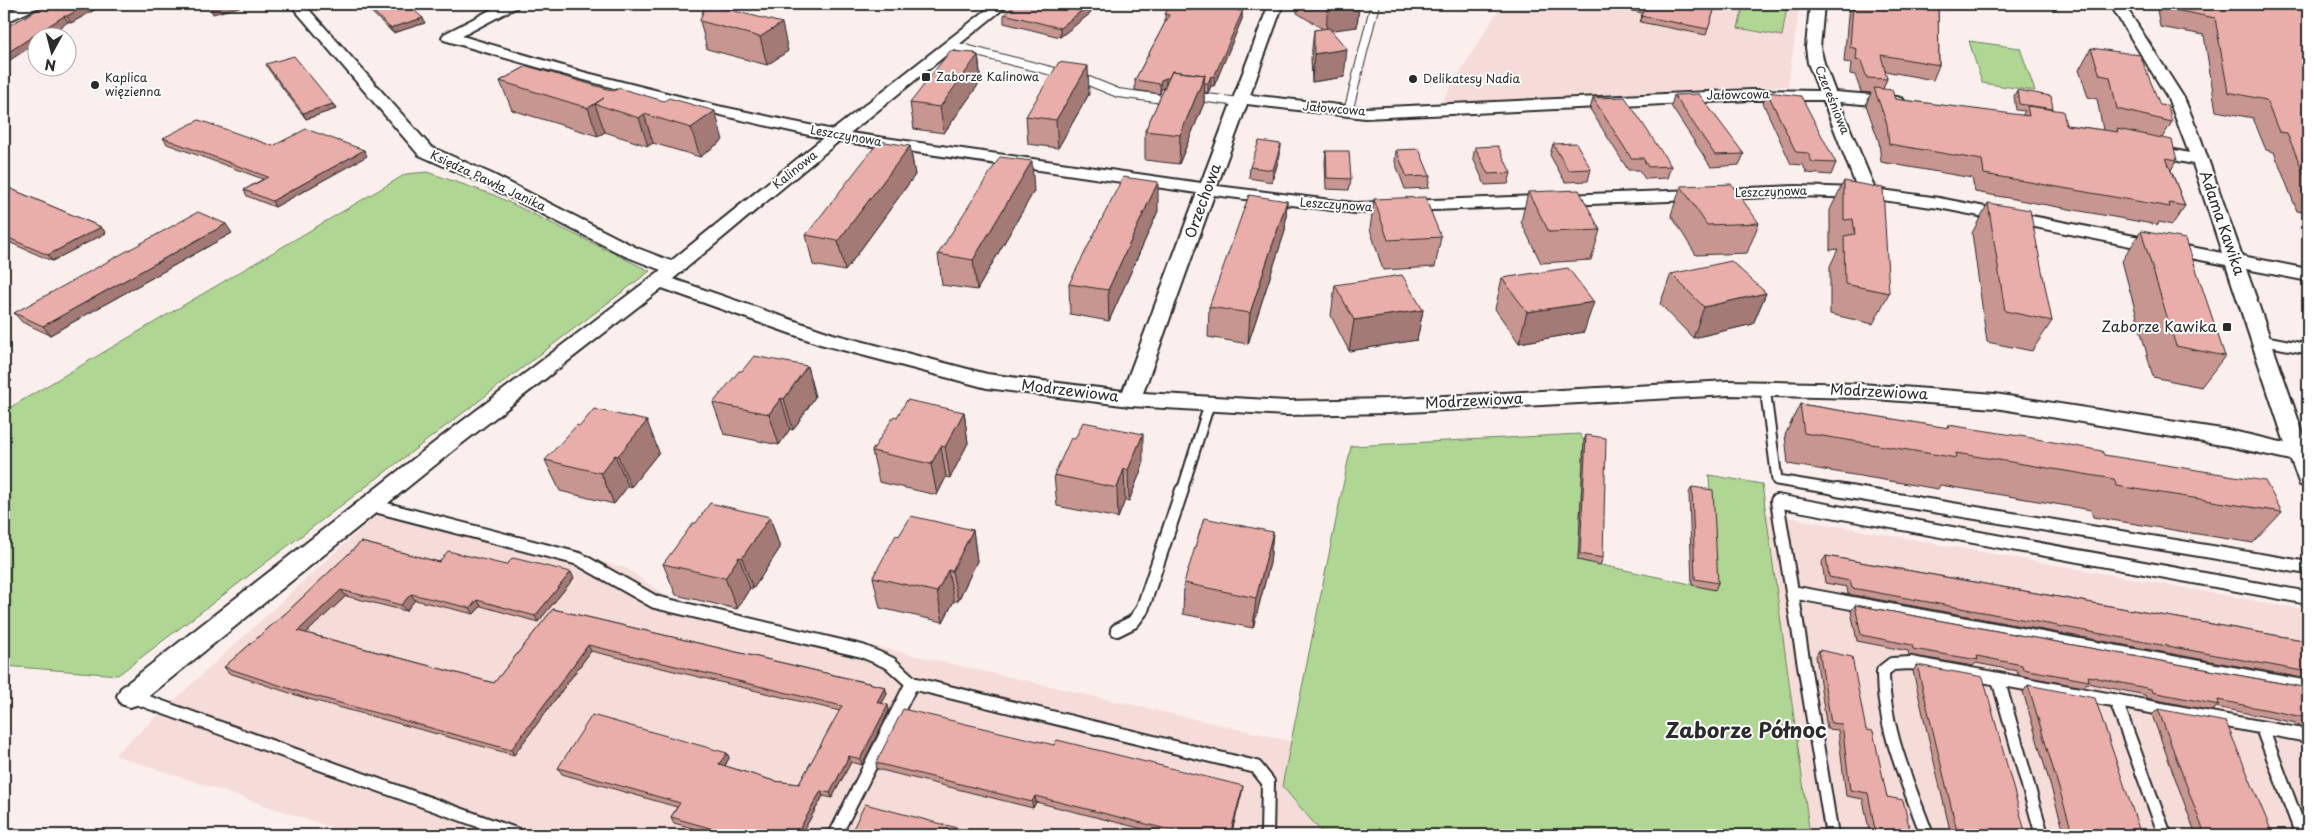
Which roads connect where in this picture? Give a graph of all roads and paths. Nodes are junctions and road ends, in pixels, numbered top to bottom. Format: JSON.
{"nodes":[{"id":1,"x":34,"y":4,"type":"edge"},
{"id":2,"x":297,"y":4,"type":"edge"},
{"id":3,"x":512,"y":4,"type":"edge"},
{"id":4,"x":1002,"y":4,"type":"edge"},
{"id":5,"x":1276,"y":4,"type":"edge"},
{"id":6,"x":1375,"y":4,"type":"edge"},
{"id":7,"x":1817,"y":4,"type":"edge"},
{"id":8,"x":2117,"y":4,"type":"edge"},
{"id":9,"x":4,"y":19,"type":"edge"},
{"id":10,"x":950,"y":45,"type":"junction"},
{"id":11,"x":1183,"y":95,"type":"edge"},
{"id":12,"x":1832,"y":96,"type":"junction"},
{"id":13,"x":1156,"y":98,"type":"dead end"},
{"id":14,"x":1240,"y":100,"type":"junction"},
{"id":15,"x":1914,"y":104,"type":"edge"},
{"id":16,"x":1348,"y":112,"type":"junction"},
{"id":17,"x":836,"y":136,"type":"junction"},
{"id":18,"x":2133,"y":147,"type":"edge"},
{"id":19,"x":2200,"y":160,"type":"junction"},
{"id":20,"x":1207,"y":190,"type":"junction"},
{"id":21,"x":1868,"y":193,"type":"junction"},
{"id":22,"x":2234,"y":260,"type":"junction"},
{"id":23,"x":667,"y":275,"type":"junction"},
{"id":24,"x":2308,"y":275,"type":"edge"},
{"id":25,"x":2261,"y":340,"type":"junction"},
{"id":26,"x":2308,"y":349,"type":"edge"},
{"id":27,"x":1766,"y":388,"type":"junction"},
{"id":28,"x":1130,"y":399,"type":"junction"},
{"id":29,"x":1209,"y":405,"type":"junction"},
{"id":30,"x":2304,"y":455,"type":"edge"},
{"id":31,"x":2308,"y":480,"type":"edge"},
{"id":32,"x":371,"y":505,"type":"junction"},
{"id":33,"x":2308,"y":568,"type":"edge"},
{"id":34,"x":1792,"y":592,"type":"junction"},
{"id":35,"x":2308,"y":598,"type":"edge"},
{"id":36,"x":1117,"y":630,"type":"dead end"},
{"id":37,"x":1998,"y":679,"type":"junction"},
{"id":38,"x":912,"y":683,"type":"junction"},
{"id":39,"x":2308,"y":687,"type":"edge"},
{"id":40,"x":130,"y":696,"type":"joint"},
{"id":41,"x":2116,"y":701,"type":"junction"},
{"id":42,"x":2262,"y":728,"type":"junction"},
{"id":43,"x":2308,"y":736,"type":"edge"},
{"id":44,"x":518,"y":835,"type":"edge"},
{"id":45,"x":835,"y":835,"type":"edge"},
{"id":46,"x":1268,"y":835,"type":"edge"},
{"id":47,"x":1832,"y":835,"type":"edge"},
{"id":48,"x":1927,"y":835,"type":"edge"},
{"id":49,"x":2042,"y":835,"type":"edge"},
{"id":50,"x":2165,"y":835,"type":"edge"},
{"id":51,"x":2302,"y":835,"type":"edge"}],
"edges":[{"from":1,"to":9,"type":"street"},
{"from":2,"to":23,"type":"street","name":"Księdza Pawła Janika"},
{"from":3,"to":17,"type":"street","name":"Leszczynowa"},
{"from":4,"to":10,"type":"street","name":"Kalinowa"},
{"from":5,"to":14,"type":"street","name":"Orzechowa"},
{"from":6,"to":16,"type":"lane"},
{"from":7,"to":12,"type":"street","name":"Czereśniowa"},
{"from":8,"to":19,"type":"street","name":"Adama Kawika"},
{"from":10,"to":13,"type":"lane"},
{"from":10,"to":17,"type":"street","name":"Kalinowa"},
{"from":11,"to":14,"type":"lane"},
{"from":12,"to":15,"type":"street","name":"Jałowcowa"},
{"from":12,"to":16,"type":"street","name":"Jałowcowa"},
{"from":12,"to":21,"type":"street","name":"Czereśniowa"},
{"from":14,"to":16,"type":"street","name":"Jałowcowa"},
{"from":14,"to":20,"type":"street","name":"Orzechowa"},
{"from":17,"to":20,"type":"street","name":"Leszczynowa"},
{"from":17,"to":23,"type":"street","name":"Kalinowa"},
{"from":18,"to":19,"type":"street"},
{"from":19,"to":22,"type":"street","name":"Adama Kawika"},
{"from":20,"to":21,"type":"street","name":"Leszczynowa"},
{"from":20,"to":28,"type":"street","name":"Orzechowa"},
{"from":21,"to":22,"type":"street","name":"Leszczynowa"},
{"from":22,"to":24,"type":"street","name":"Leszczynowa"},
{"from":22,"to":25,"type":"street","name":"Adama Kawika"},
{"from":23,"to":28,"type":"street","name":"Modrzewiowa"},
{"from":23,"to":32,"type":"street","name":"Kalinowa"},
{"from":25,"to":26,"type":"lane"},
{"from":25,"to":30,"type":"street","name":"Adama Kawika"},
{"from":27,"to":29,"type":"street","name":"Modrzewiowa"},
{"from":27,"to":30,"type":"street","name":"Modrzewiowa"},
{"from":27,"to":33,"type":"lane"},
{"from":28,"to":29,"type":"street","name":"Modrzewiowa"},
{"from":29,"to":36,"type":"lane"},
{"from":30,"to":31,"type":"street","name":"Adama Kawika"},
{"from":32,"to":38,"type":"lane"},
{"from":32,"to":40,"type":"street","name":"Kalinowa"},
{"from":34,"to":35,"type":"lane"},
{"from":34,"to":39,"type":"lane"},
{"from":34,"to":47,"type":"lane"},
{"from":37,"to":41,"type":"lane"},
{"from":37,"to":48,"type":"lane"},
{"from":37,"to":49,"type":"lane"},
{"from":38,"to":45,"type":"lane"},
{"from":38,"to":46,"type":"lane"},
{"from":40,"to":44,"type":"lane"},
{"from":41,"to":42,"type":"lane"},
{"from":41,"to":50,"type":"lane"},
{"from":42,"to":43,"type":"lane"},
{"from":42,"to":51,"type":"lane"}]}
